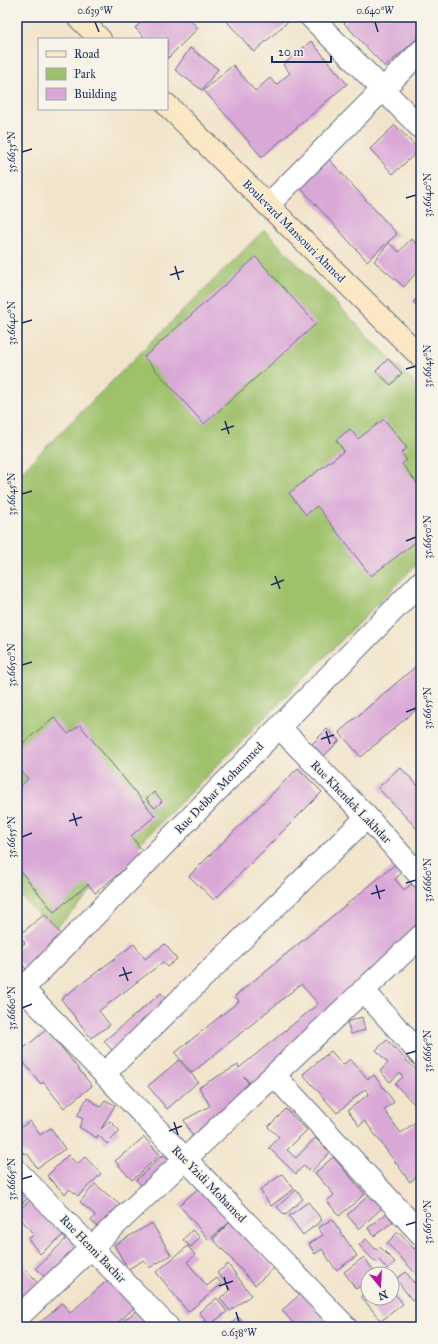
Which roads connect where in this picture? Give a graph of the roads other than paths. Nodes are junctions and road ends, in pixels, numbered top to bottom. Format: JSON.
{"nodes":[{"id":1,"x":311,"y":17,"type":"edge"},
{"id":2,"x":421,"y":51,"type":"edge"},
{"id":3,"x":383,"y":89,"type":"junction"},
{"id":4,"x":168,"y":106,"type":"edge"},
{"id":5,"x":421,"y":128,"type":"edge"},
{"id":6,"x":268,"y":205,"type":"junction"},
{"id":7,"x":421,"y":357,"type":"edge"},
{"id":8,"x":421,"y":582,"type":"edge"},
{"id":9,"x":279,"y":728,"type":"junction"},
{"id":10,"x":367,"y":817,"type":"junction"},
{"id":11,"x":421,"y":877,"type":"edge"},
{"id":12,"x":421,"y":936,"type":"edge"},
{"id":13,"x":363,"y":990,"type":"junction"},
{"id":14,"x":20,"y":992,"type":"edge"},
{"id":15,"x":421,"y":1055,"type":"edge"},
{"id":16,"x":104,"y":1074,"type":"junction"},
{"id":17,"x":274,"y":1075,"type":"junction"},
{"id":18,"x":185,"y":1159,"type":"junction"},
{"id":19,"x":17,"y":1171,"type":"edge"},
{"id":20,"x":421,"y":1234,"type":"edge"},
{"id":21,"x":91,"y":1248,"type":"junction"},
{"id":22,"x":17,"y":1318,"type":"edge"},
{"id":23,"x":168,"y":1327,"type":"edge"},
{"id":24,"x":346,"y":1327,"type":"edge"}],
"edges":[{"from":1,"to":3,"type":"street"},
{"from":2,"to":3,"type":"street"},
{"from":3,"to":5,"type":"street"},
{"from":3,"to":6,"type":"street"},
{"from":4,"to":6,"type":"main road","name":"Boulevard Mansouri Ahmed"},
{"from":6,"to":7,"type":"main road","name":"Boulevard Mansouri Ahmed"},
{"from":8,"to":9,"type":"street","name":"Rue Debbar Mohammed"},
{"from":9,"to":10,"type":"street","name":"Rue Khendek Lakhdar"},
{"from":9,"to":14,"type":"street","name":"Rue Debbar Mohammed"},
{"from":10,"to":11,"type":"street","name":"Rue Khendek Lakhdar"},
{"from":10,"to":16,"type":"street"},
{"from":12,"to":13,"type":"street"},
{"from":13,"to":15,"type":"street"},
{"from":13,"to":17,"type":"street"},
{"from":14,"to":16,"type":"street","name":"Rue Yzidi Mohamed"},
{"from":16,"to":18,"type":"street","name":"Rue Yzidi Mohamed"},
{"from":17,"to":18,"type":"street"},
{"from":17,"to":20,"type":"street"},
{"from":18,"to":21,"type":"street"},
{"from":18,"to":24,"type":"street","name":"Rue Yzidi Mohamed"},
{"from":19,"to":21,"type":"street","name":"Rue Henni Bachir"},
{"from":21,"to":22,"type":"street"},
{"from":21,"to":23,"type":"street","name":"Rue Henni Bachir"}]}
